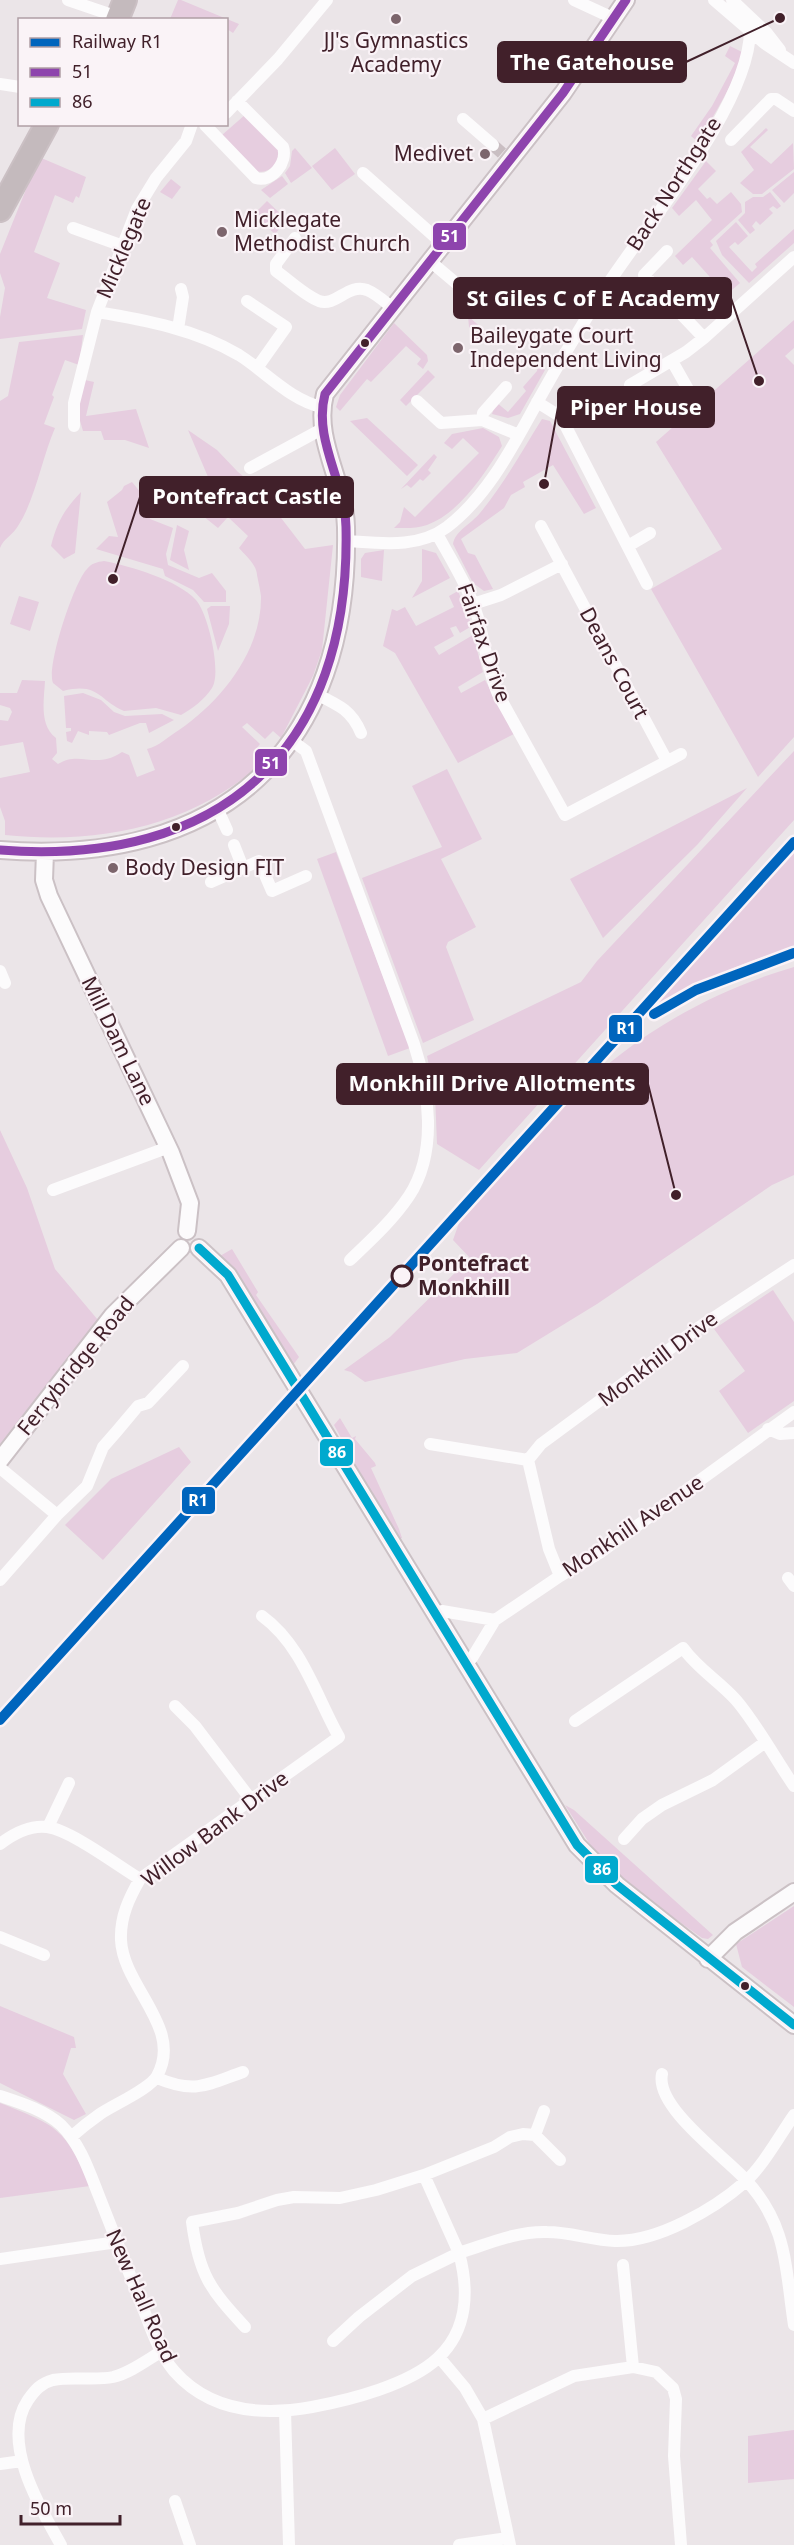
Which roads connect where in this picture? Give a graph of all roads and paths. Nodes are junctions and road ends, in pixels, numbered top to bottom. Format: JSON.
{"nodes":[{"id":1,"x":68,"y":0,"type":"edge"},
{"id":2,"x":327,"y":0,"type":"edge"},
{"id":3,"x":574,"y":0,"type":"edge"},
{"id":4,"x":626,"y":0,"type":"edge"},
{"id":5,"x":714,"y":0,"type":"edge"},
{"id":6,"x":732,"y":0,"type":"edge"},
{"id":7,"x":123,"y":11,"type":"edge"},
{"id":8,"x":615,"y":19,"type":"junction"},
{"id":9,"x":750,"y":31,"type":"junction"},
{"id":10,"x":789,"y":59,"type":"edge"},
{"id":11,"x":0,"y":84,"type":"edge"},
{"id":12,"x":18,"y":87,"type":"edge"},
{"id":13,"x":231,"y":106,"type":"edge"},
{"id":14,"x":794,"y":111,"type":"edge"},
{"id":15,"x":463,"y":119,"type":"dead end"},
{"id":16,"x":46,"y":126,"type":"edge"},
{"id":17,"x":191,"y":126,"type":"edge"},
{"id":18,"x":208,"y":126,"type":"edge"},
{"id":19,"x":731,"y":140,"type":"dead end"},
{"id":20,"x":493,"y":145,"type":"tunnel mouth"},
{"id":21,"x":363,"y":173,"type":"dead end"},
{"id":22,"x":0,"y":210,"type":"edge"},
{"id":23,"x":73,"y":228,"type":"dead end"},
{"id":24,"x":295,"y":238,"type":"dead end"},
{"id":25,"x":444,"y":245,"type":"junction"},
{"id":26,"x":123,"y":246,"type":"junction"},
{"id":27,"x":667,"y":251,"type":"dead end"},
{"id":28,"x":794,"y":257,"type":"edge"},
{"id":29,"x":431,"y":262,"type":"junction"},
{"id":30,"x":181,"y":289,"type":"dead end"},
{"id":31,"x":247,"y":301,"type":"dead end"},
{"id":32,"x":394,"y":309,"type":"junction"},
{"id":33,"x":488,"y":309,"type":"dead end"},
{"id":34,"x":97,"y":312,"type":"junction"},
{"id":35,"x":178,"y":329,"type":"junction"},
{"id":36,"x":704,"y":338,"type":"junction"},
{"id":37,"x":672,"y":361,"type":"junction"},
{"id":38,"x":257,"y":368,"type":"junction"},
{"id":39,"x":630,"y":385,"type":"dead end"},
{"id":40,"x":506,"y":387,"type":"dead end"},
{"id":41,"x":689,"y":391,"type":"dead end"},
{"id":42,"x":417,"y":401,"type":"dead end"},
{"id":43,"x":537,"y":402,"type":"junction"},
{"id":44,"x":321,"y":407,"type":"junction"},
{"id":45,"x":482,"y":420,"type":"junction"},
{"id":46,"x":74,"y":426,"type":"dead end"},
{"id":47,"x":322,"y":429,"type":"junction"},
{"id":48,"x":519,"y":435,"type":"junction"},
{"id":49,"x":250,"y":468,"type":"dead end"},
{"id":50,"x":541,"y":526,"type":"dead end"},
{"id":51,"x":650,"y":533,"type":"dead end"},
{"id":52,"x":437,"y":534,"type":"junction"},
{"id":53,"x":346,"y":541,"type":"junction"},
{"id":54,"x":628,"y":546,"type":"junction"},
{"id":55,"x":562,"y":564,"type":"junction"},
{"id":56,"x":647,"y":584,"type":"dead end"},
{"id":57,"x":473,"y":604,"type":"junction"},
{"id":58,"x":318,"y":695,"type":"junction"},
{"id":59,"x":361,"y":733,"type":"dead end"},
{"id":60,"x":291,"y":740,"type":"junction"},
{"id":61,"x":681,"y":754,"type":"dead end"},
{"id":62,"x":667,"y":761,"type":"junction"},
{"id":63,"x":218,"y":810,"type":"junction"},
{"id":64,"x":227,"y":830,"type":"dead end"},
{"id":65,"x":234,"y":845,"type":"dead end"},
{"id":66,"x":0,"y":850,"type":"edge"},
{"id":67,"x":45,"y":852,"type":"junction"},
{"id":68,"x":243,"y":868,"type":"junction"},
{"id":69,"x":306,"y":876,"type":"dead end"},
{"id":70,"x":211,"y":882,"type":"dead end"},
{"id":71,"x":169,"y":1147,"type":"junction"},
{"id":72,"x":53,"y":1190,"type":"dead end"},
{"id":73,"x":187,"y":1231,"type":"junction"},
{"id":74,"x":181,"y":1248,"type":"junction"},
{"id":75,"x":199,"y":1248,"type":"junction"},
{"id":76,"x":350,"y":1260,"type":"dead end"},
{"id":77,"x":794,"y":1265,"type":"edge"},
{"id":78,"x":183,"y":1366,"type":"dead end"},
{"id":79,"x":794,"y":1412,"type":"edge"},
{"id":80,"x":768,"y":1429,"type":"junction"},
{"id":81,"x":794,"y":1433,"type":"edge"},
{"id":82,"x":430,"y":1444,"type":"dead end"},
{"id":83,"x":0,"y":1460,"type":"edge"},
{"id":84,"x":528,"y":1460,"type":"junction"},
{"id":85,"x":0,"y":1468,"type":"edge"},
{"id":86,"x":57,"y":1515,"type":"junction"},
{"id":87,"x":560,"y":1576,"type":"junction"},
{"id":88,"x":0,"y":1580,"type":"edge"},
{"id":89,"x":436,"y":1614,"type":"junction"},
{"id":90,"x":262,"y":1616,"type":"dead end"},
{"id":91,"x":495,"y":1620,"type":"junction"},
{"id":92,"x":465,"y":1662,"type":"junction"},
{"id":93,"x":175,"y":1706,"type":"dead end"},
{"id":94,"x":575,"y":1721,"type":"dead end"},
{"id":95,"x":764,"y":1743,"type":"junction"},
{"id":96,"x":69,"y":1782,"type":"dead end"},
{"id":97,"x":794,"y":1786,"type":"edge"},
{"id":98,"x":252,"y":1801,"type":"junction"},
{"id":99,"x":48,"y":1827,"type":"junction"},
{"id":100,"x":624,"y":1839,"type":"dead end"},
{"id":101,"x":0,"y":1844,"type":"edge"},
{"id":102,"x":141,"y":1879,"type":"junction"},
{"id":103,"x":794,"y":1892,"type":"edge"},
{"id":104,"x":0,"y":1937,"type":"edge"},
{"id":105,"x":44,"y":1955,"type":"dead end"},
{"id":106,"x":708,"y":1959,"type":"junction"},
{"id":107,"x":794,"y":2025,"type":"edge"},
{"id":108,"x":243,"y":2072,"type":"dead end"},
{"id":109,"x":662,"y":2074,"type":"dead end"},
{"id":110,"x":157,"y":2078,"type":"junction"},
{"id":111,"x":0,"y":2096,"type":"edge"},
{"id":112,"x":544,"y":2111,"type":"dead end"},
{"id":113,"x":794,"y":2115,"type":"edge"},
{"id":114,"x":535,"y":2136,"type":"junction"},
{"id":115,"x":71,"y":2137,"type":"junction"},
{"id":116,"x":560,"y":2160,"type":"dead end"},
{"id":117,"x":424,"y":2175,"type":"junction"},
{"id":118,"x":747,"y":2181,"type":"junction"},
{"id":119,"x":117,"y":2242,"type":"junction"},
{"id":120,"x":459,"y":2253,"type":"junction"},
{"id":121,"x":0,"y":2259,"type":"edge"},
{"id":122,"x":623,"y":2265,"type":"dead end"},
{"id":123,"x":792,"y":2299,"type":"edge"},
{"id":124,"x":794,"y":2325,"type":"edge"},
{"id":125,"x":245,"y":2327,"type":"dead end"},
{"id":126,"x":333,"y":2342,"type":"dead end"},
{"id":127,"x":162,"y":2351,"type":"junction"},
{"id":128,"x":439,"y":2357,"type":"junction"},
{"id":129,"x":633,"y":2367,"type":"junction"},
{"id":130,"x":285,"y":2411,"type":"junction"},
{"id":131,"x":483,"y":2419,"type":"junction"},
{"id":132,"x":22,"y":2461,"type":"junction"},
{"id":133,"x":0,"y":2464,"type":"edge"},
{"id":134,"x":175,"y":2501,"type":"dead end"},
{"id":135,"x":509,"y":2542,"type":"edge"},
{"id":136,"x":61,"y":2545,"type":"edge"},
{"id":137,"x":190,"y":2545,"type":"edge"},
{"id":138,"x":290,"y":2545,"type":"edge"},
{"id":139,"x":459,"y":2545,"type":"edge"},
{"id":140,"x":681,"y":2545,"type":"edge"}],
"edges":[{"from":1,"to":7,"type":"street"},
{"from":2,"to":13,"type":"street"},
{"from":3,"to":8,"type":"street"},
{"from":4,"to":8,"type":"street"},
{"from":5,"to":9,"type":"street"},
{"from":6,"to":10,"type":"street"},
{"from":8,"to":25,"type":"street"},
{"from":9,"to":10,"type":"street"},
{"from":9,"to":43,"type":"street","name":"Back Northgate"},
{"from":11,"to":12,"type":"street"},
{"from":13,"to":18,"type":"street"},
{"from":14,"to":19,"type":"street"},
{"from":15,"to":20,"type":"street"},
{"from":16,"to":22,"type":"highway"},
{"from":17,"to":26,"type":"street","name":"Micklegate"},
{"from":21,"to":25,"type":"street"},
{"from":23,"to":26,"type":"street"},
{"from":24,"to":32,"type":"street"},
{"from":25,"to":29,"type":"street"},
{"from":26,"to":34,"type":"street","name":"Micklegate"},
{"from":27,"to":36,"type":"street"},
{"from":28,"to":36,"type":"street"},
{"from":29,"to":32,"type":"street"},
{"from":29,"to":33,"type":"street"},
{"from":30,"to":35,"type":"street"},
{"from":31,"to":38,"type":"street"},
{"from":32,"to":44,"type":"street"},
{"from":34,"to":35,"type":"street"},
{"from":34,"to":46,"type":"street","name":"Micklegate"},
{"from":35,"to":38,"type":"street"},
{"from":36,"to":37,"type":"street"},
{"from":37,"to":39,"type":"street"},
{"from":37,"to":41,"type":"street"},
{"from":38,"to":44,"type":"street"},
{"from":40,"to":45,"type":"street"},
{"from":42,"to":45,"type":"street"},
{"from":43,"to":48,"type":"street","name":"Back Northgate"},
{"from":43,"to":54,"type":"street"},
{"from":44,"to":47,"type":"street"},
{"from":45,"to":48,"type":"street"},
{"from":47,"to":49,"type":"street"},
{"from":47,"to":53,"type":"street"},
{"from":48,"to":52,"type":"street","name":"Back Northgate"},
{"from":50,"to":55,"type":"street","name":"Deans Court"},
{"from":51,"to":54,"type":"street"},
{"from":52,"to":53,"type":"street"},
{"from":52,"to":57,"type":"street","name":"Fairfax Drive"},
{"from":53,"to":58,"type":"street"},
{"from":54,"to":56,"type":"street"},
{"from":55,"to":57,"type":"street"},
{"from":55,"to":62,"type":"street","name":"Deans Court"},
{"from":57,"to":62,"type":"street","name":"Fairfax Drive"},
{"from":58,"to":59,"type":"street"},
{"from":58,"to":60,"type":"street"},
{"from":60,"to":63,"type":"street"},
{"from":60,"to":76,"type":"street"},
{"from":61,"to":62,"type":"street"},
{"from":63,"to":64,"type":"street"},
{"from":63,"to":67,"type":"street"},
{"from":65,"to":68,"type":"street"},
{"from":66,"to":67,"type":"street"},
{"from":67,"to":71,"type":"street","name":"Mill Dam Lane"},
{"from":68,"to":69,"type":"street"},
{"from":68,"to":70,"type":"street"},
{"from":71,"to":72,"type":"street"},
{"from":71,"to":73,"type":"street","name":"Mill Dam Lane"},
{"from":73,"to":74,"type":"street"},
{"from":73,"to":75,"type":"street"},
{"from":74,"to":75,"type":"street"},
{"from":74,"to":83,"type":"street","name":"Ferrybridge Road"},
{"from":75,"to":89,"type":"street"},
{"from":77,"to":84,"type":"street","name":"Monkhill Drive"},
{"from":78,"to":86,"type":"street"},
{"from":79,"to":80,"type":"street","name":"Monkhill Avenue"},
{"from":80,"to":81,"type":"street"},
{"from":80,"to":87,"type":"street","name":"Monkhill Avenue"},
{"from":82,"to":84,"type":"street"},
{"from":84,"to":87,"type":"street"},
{"from":85,"to":86,"type":"street"},
{"from":86,"to":88,"type":"street"},
{"from":87,"to":91,"type":"street","name":"Monkhill Avenue"},
{"from":89,"to":91,"type":"street"},
{"from":89,"to":92,"type":"street"},
{"from":90,"to":98,"type":"street","name":"Willow Bank Drive"},
{"from":91,"to":92,"type":"street","name":"Monkhill Avenue"},
{"from":92,"to":106,"type":"street"},
{"from":93,"to":98,"type":"street"},
{"from":94,"to":95,"type":"street"},
{"from":95,"to":97,"type":"street"},
{"from":95,"to":100,"type":"street"},
{"from":96,"to":99,"type":"street"},
{"from":98,"to":102,"type":"street","name":"Willow Bank Drive"},
{"from":99,"to":101,"type":"street"},
{"from":99,"to":102,"type":"street"},
{"from":102,"to":110,"type":"street","name":"Willow Bank Drive"},
{"from":103,"to":106,"type":"street"},
{"from":104,"to":105,"type":"street"},
{"from":106,"to":107,"type":"street"},
{"from":108,"to":110,"type":"street"},
{"from":109,"to":118,"type":"street"},
{"from":110,"to":115,"type":"street"},
{"from":111,"to":115,"type":"street","name":"New Hall Road"},
{"from":112,"to":114,"type":"street"},
{"from":113,"to":118,"type":"street"},
{"from":114,"to":116,"type":"street"},
{"from":114,"to":117,"type":"street"},
{"from":115,"to":119,"type":"street","name":"New Hall Road"},
{"from":117,"to":120,"type":"street","name":"New Hall Road"},
{"from":117,"to":125,"type":"street"},
{"from":118,"to":120,"type":"street"},
{"from":118,"to":123,"type":"street"},
{"from":119,"to":121,"type":"street"},
{"from":119,"to":127,"type":"street","name":"New Hall Road"},
{"from":120,"to":126,"type":"street"},
{"from":120,"to":128,"type":"street","name":"New Hall Road"},
{"from":122,"to":129,"type":"street"},
{"from":123,"to":124,"type":"street"},
{"from":127,"to":130,"type":"street","name":"New Hall Road"},
{"from":127,"to":132,"type":"street"},
{"from":128,"to":130,"type":"street","name":"New Hall Road"},
{"from":128,"to":131,"type":"street"},
{"from":129,"to":131,"type":"street"},
{"from":129,"to":140,"type":"street"},
{"from":130,"to":138,"type":"street"},
{"from":131,"to":135,"type":"street"},
{"from":132,"to":133,"type":"street"},
{"from":132,"to":136,"type":"street"},
{"from":134,"to":137,"type":"street"},
{"from":135,"to":139,"type":"street"}]}
